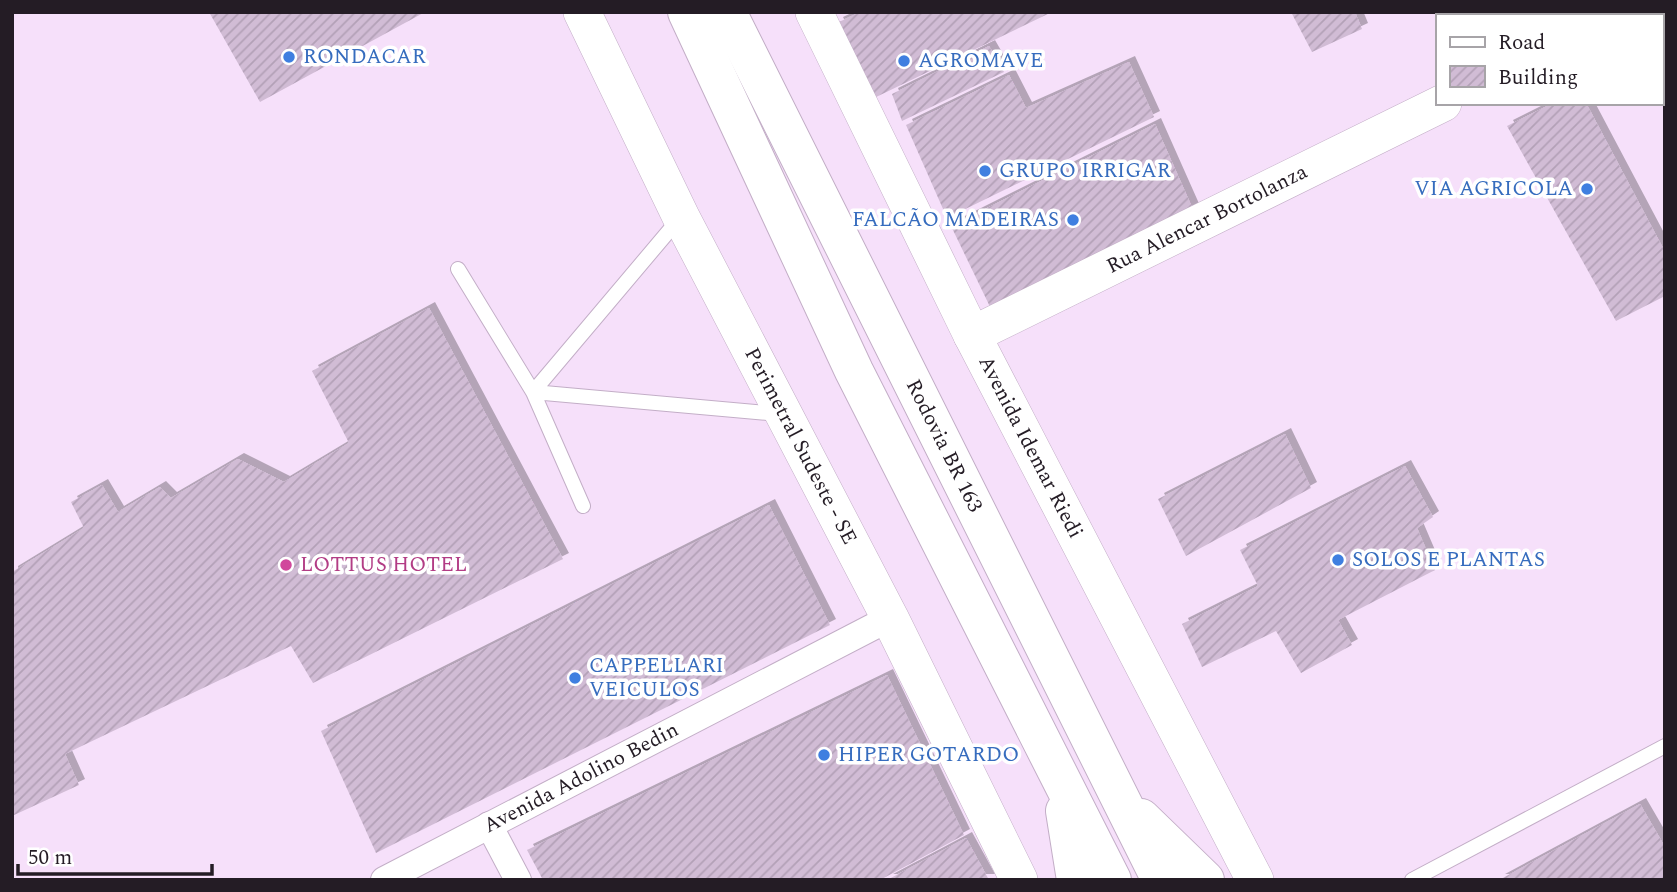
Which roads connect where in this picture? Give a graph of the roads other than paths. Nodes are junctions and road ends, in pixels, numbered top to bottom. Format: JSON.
{"nodes":[{"id":1,"x":582,"y":12,"type":"edge"},
{"id":2,"x":687,"y":12,"type":"edge"},
{"id":3,"x":727,"y":12,"type":"edge"},
{"id":4,"x":814,"y":12,"type":"edge"},
{"id":5,"x":1439,"y":105,"type":"edge"},
{"id":6,"x":681,"y":217,"type":"junction"},
{"id":7,"x":458,"y":269,"type":"dead end"},
{"id":8,"x":972,"y":335,"type":"junction"},
{"id":9,"x":533,"y":392,"type":"junction"},
{"id":10,"x":785,"y":415,"type":"junction"},
{"id":11,"x":583,"y":506,"type":"dead end"},
{"id":12,"x":890,"y":618,"type":"junction"},
{"id":13,"x":1665,"y":746,"type":"edge"},
{"id":14,"x":1059,"y":771,"type":"junction"},
{"id":15,"x":1122,"y":799,"type":"junction"},
{"id":16,"x":489,"y":825,"type":"junction"},
{"id":17,"x":384,"y":880,"type":"edge"},
{"id":18,"x":518,"y":880,"type":"edge"},
{"id":19,"x":1019,"y":880,"type":"edge"},
{"id":20,"x":1076,"y":880,"type":"edge"},
{"id":21,"x":1112,"y":880,"type":"edge"},
{"id":22,"x":1161,"y":880,"type":"edge"},
{"id":23,"x":1205,"y":880,"type":"edge"},
{"id":24,"x":1255,"y":880,"type":"edge"},
{"id":25,"x":1412,"y":880,"type":"edge"}],
"edges":[{"from":1,"to":6,"type":"street","name":"Perimetral Sudeste - SE"},
{"from":2,"to":14,"type":"highway"},
{"from":3,"to":15,"type":"highway","name":"Rodovia BR 163"},
{"from":4,"to":8,"type":"street","name":"Avenida Idemar Riedi"},
{"from":5,"to":8,"type":"street","name":"Rua Alencar Bortolanza"},
{"from":6,"to":9,"type":"lane"},
{"from":6,"to":10,"type":"street","name":"Perimetral Sudeste - SE"},
{"from":7,"to":9,"type":"lane"},
{"from":8,"to":24,"type":"street","name":"Avenida Idemar Riedi"},
{"from":9,"to":10,"type":"lane"},
{"from":9,"to":11,"type":"lane"},
{"from":10,"to":12,"type":"street","name":"Perimetral Sudeste - SE"},
{"from":12,"to":16,"type":"street","name":"Avenida Adolino Bedin"},
{"from":12,"to":19,"type":"street","name":"Perimetral Sudeste - SE"},
{"from":13,"to":25,"type":"lane"},
{"from":14,"to":20,"type":"highway"},
{"from":14,"to":21,"type":"highway"},
{"from":15,"to":22,"type":"highway","name":"Rodovia BR 163"},
{"from":15,"to":23,"type":"highway"},
{"from":16,"to":17,"type":"street","name":"Avenida Adolino Bedin"},
{"from":16,"to":18,"type":"street"}]}
